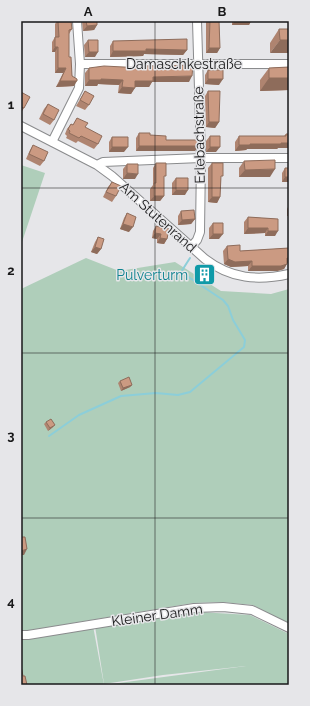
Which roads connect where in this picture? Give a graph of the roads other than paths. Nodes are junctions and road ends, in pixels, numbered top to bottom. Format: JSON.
{"nodes":[{"id":1,"x":77,"y":21,"type":"edge"},
{"id":2,"x":197,"y":21,"type":"edge"},
{"id":3,"x":198,"y":63,"type":"junction"},
{"id":4,"x":80,"y":64,"type":"junction"},
{"id":5,"x":289,"y":64,"type":"edge"},
{"id":6,"x":21,"y":126,"type":"edge"},
{"id":7,"x":52,"y":142,"type":"junction"},
{"id":8,"x":200,"y":158,"type":"junction"},
{"id":9,"x":289,"y":158,"type":"edge"},
{"id":10,"x":97,"y":165,"type":"junction"},
{"id":11,"x":192,"y":247,"type":"junction"},
{"id":12,"x":289,"y":274,"type":"edge"},
{"id":13,"x":289,"y":628,"type":"edge"},
{"id":14,"x":21,"y":635,"type":"edge"}],
"edges":[{"from":1,"to":4,"type":"street"},
{"from":2,"to":3,"type":"street","name":"Erlebachstraße"},
{"from":3,"to":4,"type":"street","name":"Damaschkestraße"},
{"from":3,"to":5,"type":"street","name":"Damaschkestraße"},
{"from":3,"to":8,"type":"street","name":"Erlebachstraße"},
{"from":4,"to":7,"type":"street"},
{"from":6,"to":7,"type":"street","name":"Am Stutenrand"},
{"from":7,"to":10,"type":"street","name":"Am Stutenrand"},
{"from":8,"to":9,"type":"street","name":"Am Stutenrand"},
{"from":8,"to":10,"type":"street","name":"Am Stutenrand"},
{"from":8,"to":11,"type":"street","name":"Erlebachstraße"},
{"from":10,"to":11,"type":"street","name":"Am Stutenrand"},
{"from":11,"to":12,"type":"street","name":"Am Stutenrand"},
{"from":13,"to":14,"type":"street","name":"Kleiner Damm"}]}
